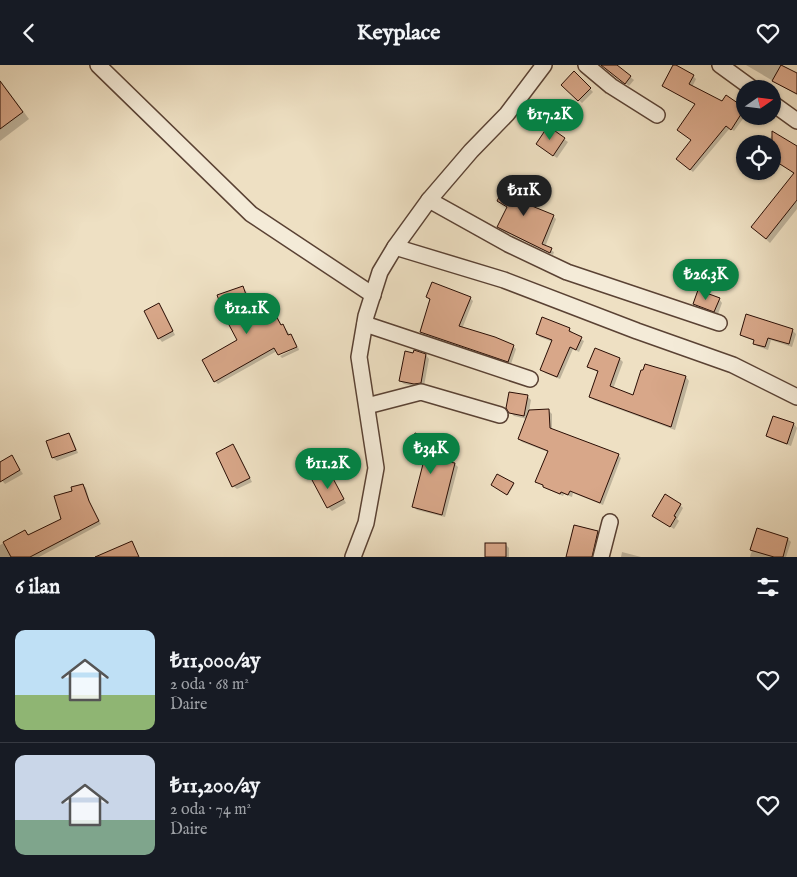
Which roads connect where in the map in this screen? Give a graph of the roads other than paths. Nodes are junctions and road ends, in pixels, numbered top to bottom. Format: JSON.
{"nodes":[{"id":1,"x":98,"y":65,"type":"edge"},
{"id":2,"x":544,"y":65,"type":"edge"},
{"id":3,"x":586,"y":65,"type":"edge"},
{"id":4,"x":720,"y":65,"type":"edge"},
{"id":5,"x":741,"y":80,"type":"edge"},
{"id":6,"x":781,"y":109,"type":"edge"},
{"id":7,"x":657,"y":115,"type":"dead end"},
{"id":8,"x":797,"y":121,"type":"edge"},
{"id":9,"x":429,"y":200,"type":"junction"},
{"id":10,"x":395,"y":247,"type":"junction"},
{"id":11,"x":373,"y":295,"type":"junction"},
{"id":12,"x":719,"y":323,"type":"dead end"},
{"id":13,"x":365,"y":324,"type":"junction"},
{"id":14,"x":530,"y":379,"type":"dead end"},
{"id":15,"x":797,"y":397,"type":"edge"},
{"id":16,"x":367,"y":406,"type":"junction"},
{"id":17,"x":500,"y":415,"type":"dead end"},
{"id":18,"x":610,"y":522,"type":"dead end"},
{"id":19,"x":353,"y":557,"type":"edge"},
{"id":20,"x":601,"y":557,"type":"edge"}],
"edges":[{"from":1,"to":11,"type":"street"},
{"from":2,"to":9,"type":"street"},
{"from":3,"to":7,"type":"street"},
{"from":4,"to":5,"type":"street"},
{"from":6,"to":8,"type":"street"},
{"from":9,"to":10,"type":"street"},
{"from":9,"to":12,"type":"street"},
{"from":10,"to":11,"type":"street"},
{"from":10,"to":15,"type":"street"},
{"from":11,"to":13,"type":"street"},
{"from":13,"to":14,"type":"street"},
{"from":13,"to":16,"type":"street"},
{"from":16,"to":17,"type":"street"},
{"from":16,"to":19,"type":"street"},
{"from":18,"to":20,"type":"street"}]}
